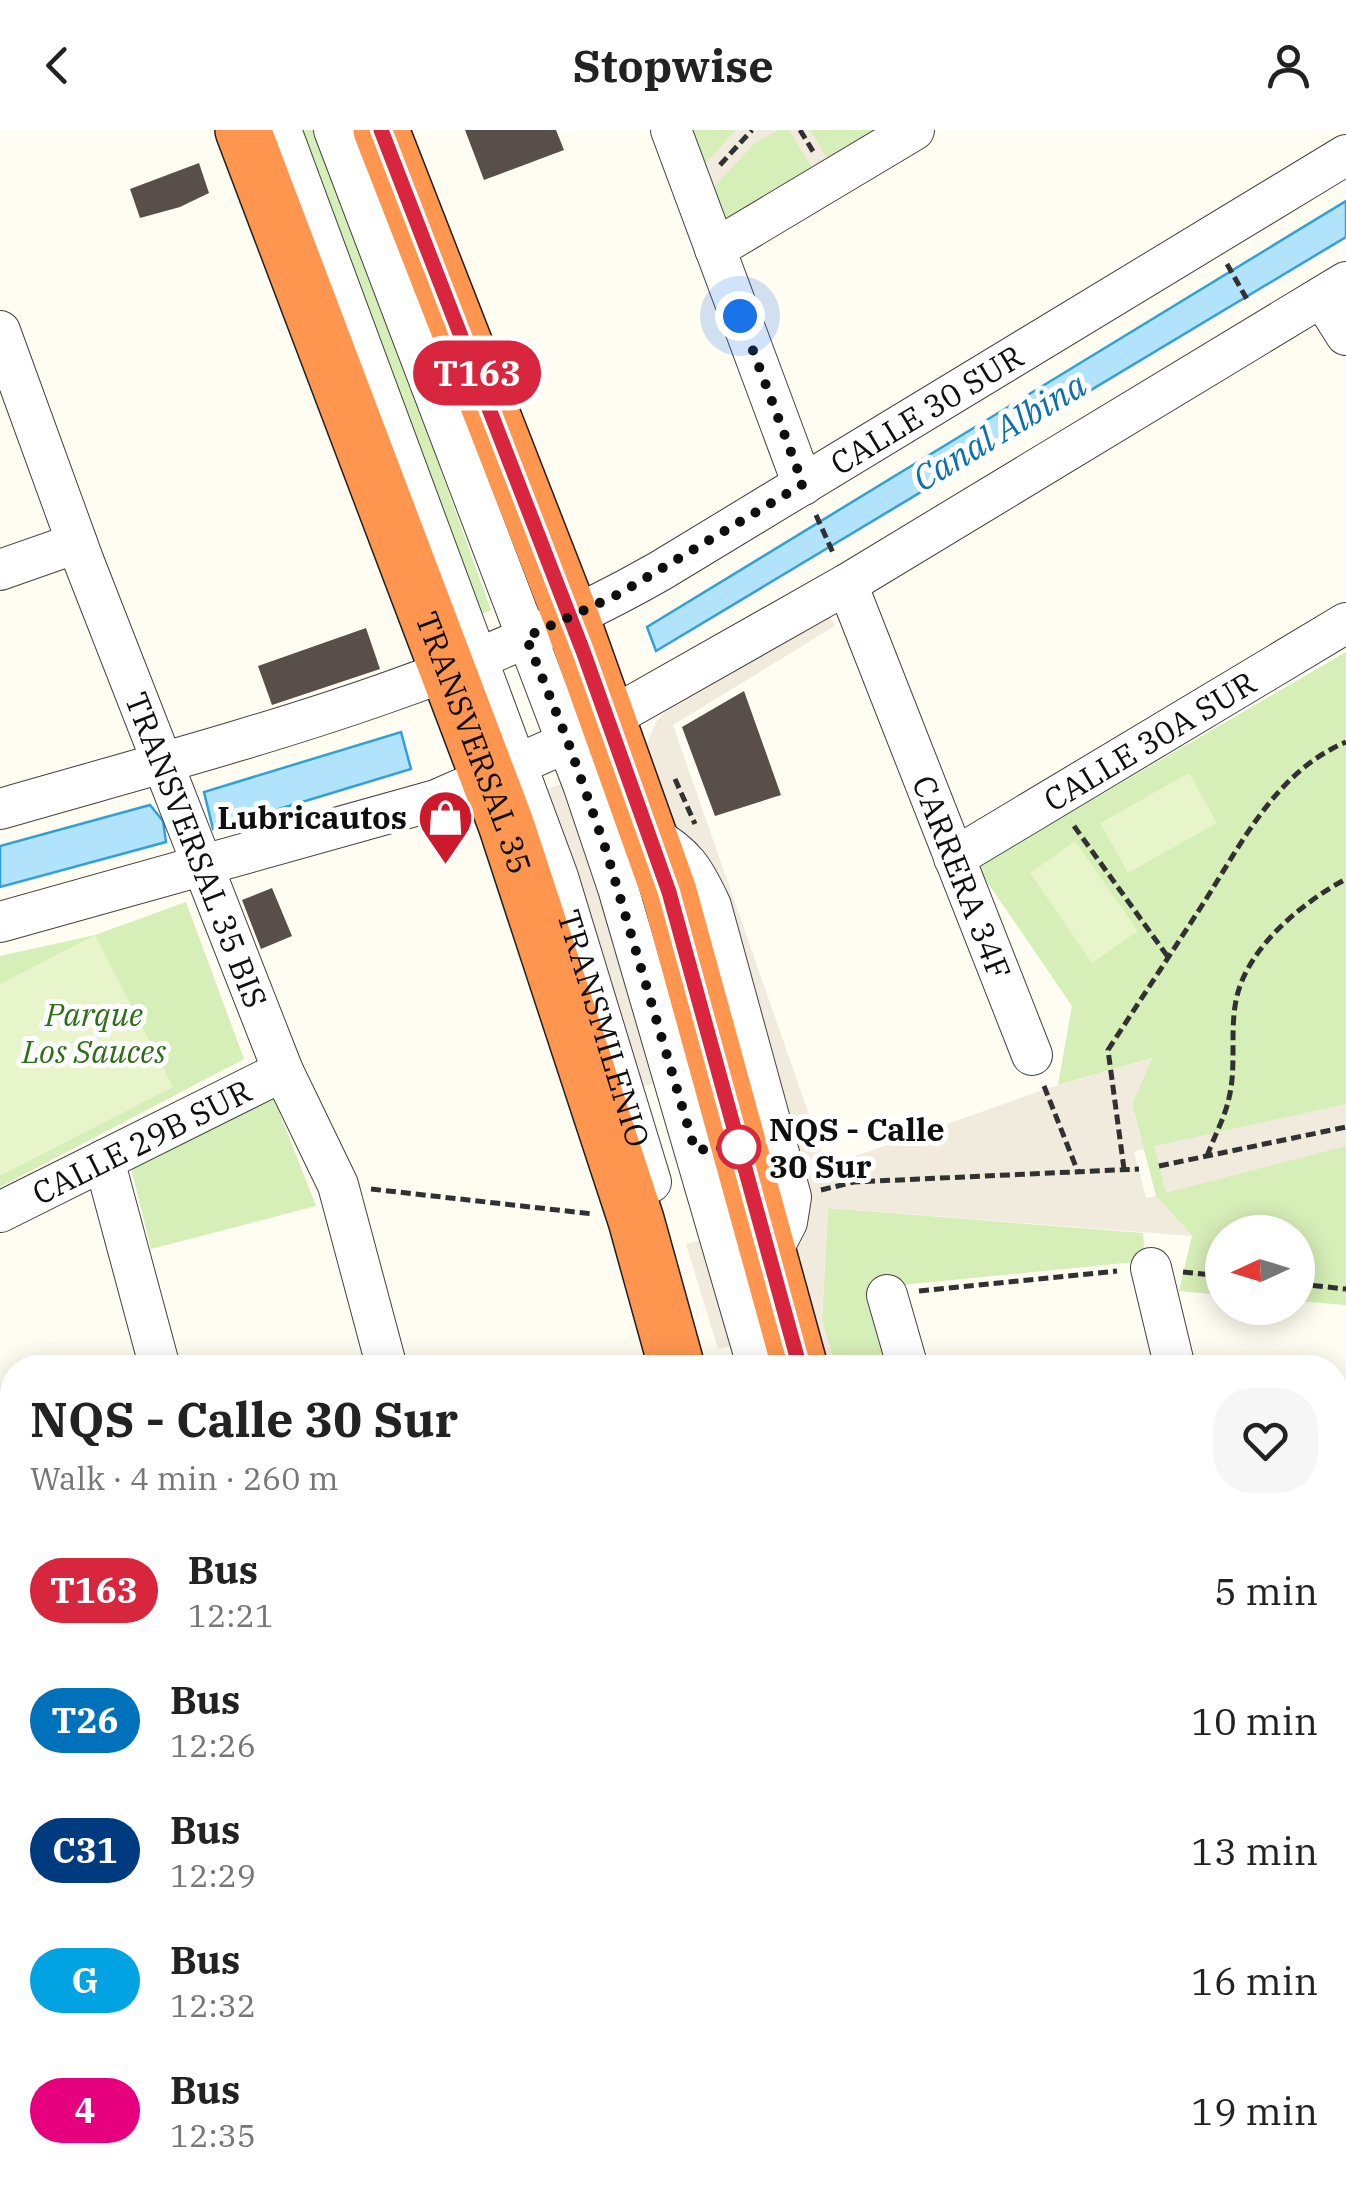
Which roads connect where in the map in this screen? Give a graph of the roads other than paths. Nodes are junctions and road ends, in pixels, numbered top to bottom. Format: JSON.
{"nodes":[{"id":1,"x":243,"y":130,"type":"edge"},
{"id":2,"x":281,"y":130,"type":"edge"},
{"id":3,"x":334,"y":130,"type":"edge"},
{"id":4,"x":382,"y":130,"type":"edge"},
{"id":5,"x":672,"y":130,"type":"edge"},
{"id":6,"x":914,"y":130,"type":"edge"},
{"id":7,"x":1346,"y":155,"type":"edge"},
{"id":8,"x":716,"y":248,"type":"junction"},
{"id":9,"x":1334,"y":289,"type":"edge"},
{"id":10,"x":0,"y":332,"type":"edge"},
{"id":11,"x":1346,"y":335,"type":"edge"},
{"id":12,"x":810,"y":502,"type":"junction"},
{"id":13,"x":77,"y":543,"type":"junction"},
{"id":14,"x":840,"y":569,"type":"junction"},
{"id":15,"x":0,"y":570,"type":"edge"},
{"id":16,"x":1346,"y":623,"type":"edge"},
{"id":17,"x":548,"y":627,"type":"junction"},
{"id":18,"x":462,"y":666,"type":"junction"},
{"id":19,"x":588,"y":730,"type":"junction"},
{"id":20,"x":502,"y":771,"type":"junction"},
{"id":21,"x":168,"y":775,"type":"junction"},
{"id":22,"x":0,"y":809,"type":"edge"},
{"id":23,"x":197,"y":852,"type":"junction"},
{"id":24,"x":954,"y":858,"type":"junction"},
{"id":25,"x":0,"y":922,"type":"edge"},
{"id":26,"x":1032,"y":1055,"type":"road end"},
{"id":27,"x":283,"y":1071,"type":"junction"},
{"id":28,"x":104,"y":1160,"type":"junction"},
{"id":29,"x":0,"y":1212,"type":"edge"},
{"id":30,"x":1151,"y":1268,"type":"road end"},
{"id":31,"x":886,"y":1294,"type":"road end"},
{"id":32,"x":156,"y":1355,"type":"edge"},
{"id":33,"x":384,"y":1355,"type":"edge"},
{"id":34,"x":673,"y":1355,"type":"edge"},
{"id":35,"x":701,"y":1355,"type":"edge"},
{"id":36,"x":754,"y":1355,"type":"edge"},
{"id":37,"x":796,"y":1355,"type":"edge"},
{"id":38,"x":904,"y":1355,"type":"edge"},
{"id":39,"x":1172,"y":1355,"type":"edge"}],
"edges":[{"from":1,"to":18,"type":"highway","name":"TRANSVERSAL 35"},
{"from":2,"to":18,"type":"street"},
{"from":3,"to":17,"type":"street"},
{"from":4,"to":17,"type":"highway"},
{"from":5,"to":8,"type":"street"},
{"from":6,"to":8,"type":"street"},
{"from":7,"to":12,"type":"street","name":"CALLE 30 SUR"},
{"from":8,"to":12,"type":"street"},
{"from":9,"to":11,"type":"street"},
{"from":9,"to":14,"type":"street"},
{"from":10,"to":13,"type":"street","name":"TRANSVERSAL 35 BIS"},
{"from":12,"to":17,"type":"street","name":"CALLE 30 SUR"},
{"from":13,"to":15,"type":"street"},
{"from":13,"to":21,"type":"street","name":"TRANSVERSAL 35 BIS"},
{"from":14,"to":19,"type":"street"},
{"from":14,"to":24,"type":"street","name":"CARRERA 34F"},
{"from":16,"to":24,"type":"street","name":"CALLE 30A SUR"},
{"from":17,"to":18,"type":"street","name":"CALLE 30 SUR"},
{"from":17,"to":19,"type":"highway"},
{"from":18,"to":20,"type":"highway","name":"TRANSVERSAL 35"},
{"from":18,"to":21,"type":"street","name":"CALLE 30 SUR"},
{"from":19,"to":20,"type":"street"},
{"from":19,"to":36,"type":"street","name":"TRANSMILENIO"},
{"from":19,"to":37,"type":"highway"},
{"from":20,"to":23,"type":"street"},
{"from":20,"to":34,"type":"highway","name":"TRANSVERSAL 35"},
{"from":20,"to":35,"type":"street","name":"TRANSMILENIO"},
{"from":21,"to":22,"type":"street","name":"CALLE 30 SUR"},
{"from":21,"to":23,"type":"street","name":"TRANSVERSAL 35 BIS"},
{"from":23,"to":25,"type":"street"},
{"from":23,"to":27,"type":"street","name":"TRANSVERSAL 35 BIS"},
{"from":24,"to":26,"type":"street","name":"CARRERA 34F"},
{"from":27,"to":28,"type":"street","name":"CALLE 29B SUR"},
{"from":27,"to":33,"type":"street","name":"TRANSVERSAL 35 BIS"},
{"from":28,"to":29,"type":"street","name":"CALLE 29B SUR"},
{"from":28,"to":32,"type":"street"},
{"from":30,"to":39,"type":"street"},
{"from":31,"to":38,"type":"street"}]}
